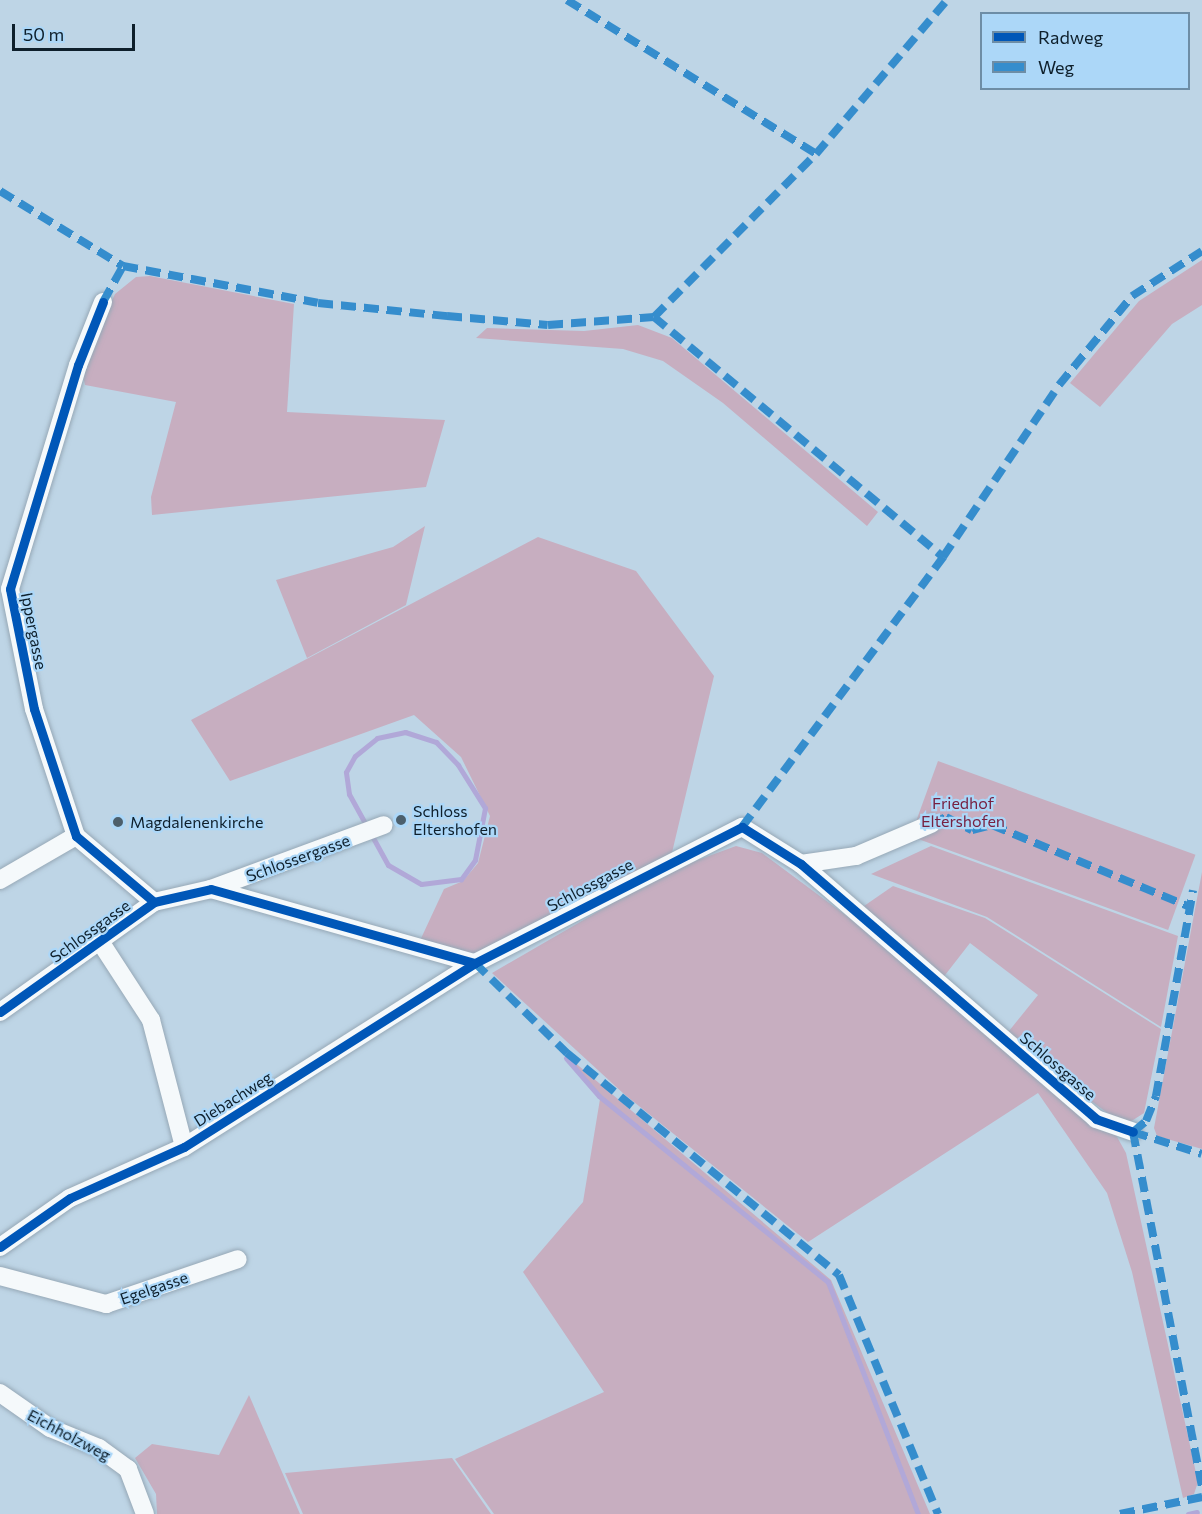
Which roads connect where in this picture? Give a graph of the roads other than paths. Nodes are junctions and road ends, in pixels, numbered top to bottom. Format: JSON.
{"nodes":[{"id":1,"x":103,"y":302,"type":"dead end"},
{"id":2,"x":0,"y":572,"type":"edge"},
{"id":3,"x":10,"y":589,"type":"junction"},
{"id":4,"x":931,"y":825,"type":"dead end"},
{"id":5,"x":379,"y":827,"type":"dead end"},
{"id":6,"x":76,"y":836,"type":"junction"},
{"id":7,"x":801,"y":864,"type":"junction"},
{"id":8,"x":0,"y":880,"type":"edge"},
{"id":9,"x":211,"y":889,"type":"junction"},
{"id":10,"x":154,"y":902,"type":"junction"},
{"id":11,"x":101,"y":943,"type":"junction"},
{"id":12,"x":475,"y":963,"type":"junction"},
{"id":13,"x":0,"y":1012,"type":"edge"},
{"id":14,"x":1133,"y":1132,"type":"dead end"},
{"id":15,"x":184,"y":1147,"type":"junction"},
{"id":16,"x":0,"y":1247,"type":"edge"},
{"id":17,"x":238,"y":1259,"type":"dead end"},
{"id":18,"x":0,"y":1276,"type":"edge"},
{"id":19,"x":0,"y":1393,"type":"edge"},
{"id":20,"x":145,"y":1514,"type":"edge"}],
"edges":[{"from":1,"to":3,"type":"street","name":"Ippergasse"},
{"from":2,"to":3,"type":"street"},
{"from":3,"to":6,"type":"street","name":"Ippergasse"},
{"from":4,"to":7,"type":"street"},
{"from":5,"to":9,"type":"street","name":"Schlossergasse"},
{"from":6,"to":8,"type":"street"},
{"from":6,"to":10,"type":"street"},
{"from":7,"to":12,"type":"street","name":"Schlossgasse"},
{"from":7,"to":14,"type":"street","name":"Schlossgasse"},
{"from":9,"to":10,"type":"street","name":"Schlossgasse"},
{"from":9,"to":12,"type":"street","name":"Schlossgasse"},
{"from":10,"to":11,"type":"street","name":"Schlossgasse"},
{"from":11,"to":13,"type":"street","name":"Schlossgasse"},
{"from":11,"to":15,"type":"street"},
{"from":12,"to":15,"type":"street","name":"Diebachweg"},
{"from":15,"to":16,"type":"street","name":"Diebachweg"},
{"from":17,"to":18,"type":"street","name":"Egelgasse"},
{"from":19,"to":20,"type":"street","name":"Eichholzweg"}]}
